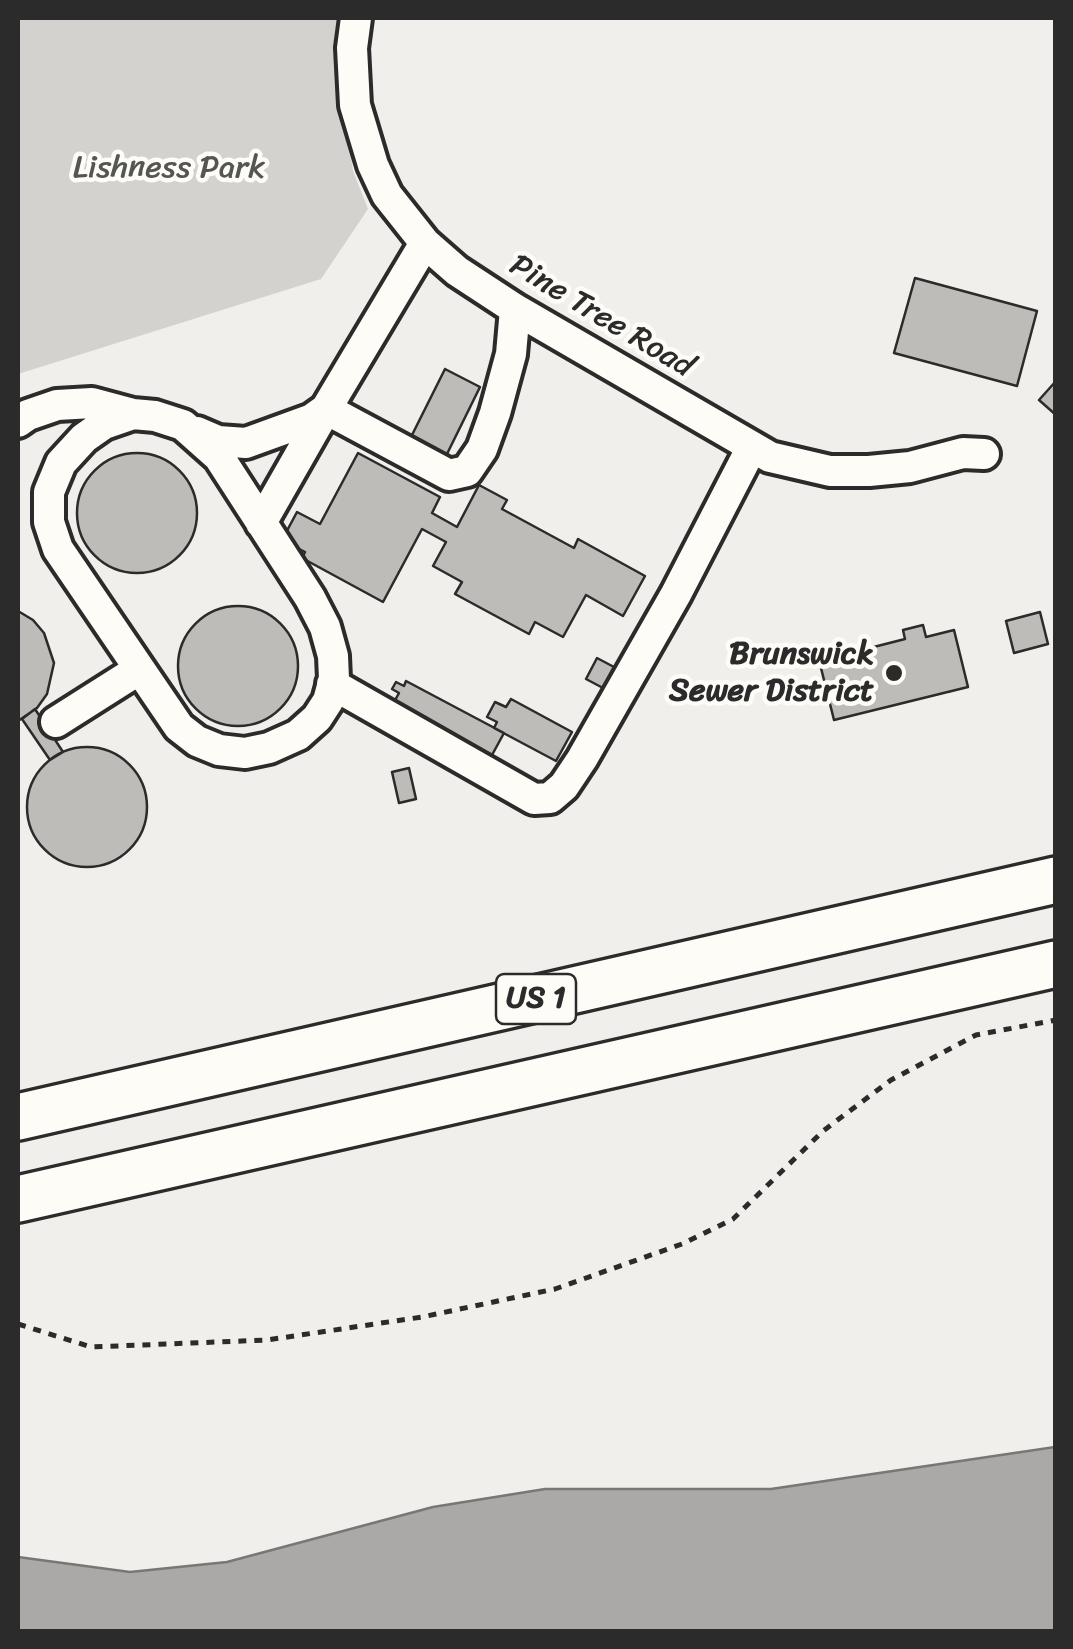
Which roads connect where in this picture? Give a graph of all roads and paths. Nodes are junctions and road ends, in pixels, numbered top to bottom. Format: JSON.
{"nodes":[{"id":1,"x":356,"y":18,"type":"edge"},
{"id":2,"x":426,"y":244,"type":"junction"},
{"id":3,"x":515,"y":309,"type":"junction"},
{"id":4,"x":326,"y":408,"type":"junction"},
{"id":5,"x":133,"y":414,"type":"junction"},
{"id":6,"x":18,"y":422,"type":"edge"},
{"id":7,"x":183,"y":425,"type":"junction"},
{"id":8,"x":752,"y":446,"type":"junction"},
{"id":9,"x":984,"y":454,"type":"dead end"},
{"id":10,"x":261,"y":522,"type":"junction"},
{"id":11,"x":138,"y":670,"type":"junction"},
{"id":12,"x":332,"y":684,"type":"junction"},
{"id":13,"x":56,"y":722,"type":"dead end"},
{"id":14,"x":1056,"y":880,"type":"edge"},
{"id":15,"x":1056,"y":964,"type":"edge"},
{"id":16,"x":1056,"y":1020,"type":"edge"},
{"id":17,"x":18,"y":1118,"type":"edge"},
{"id":18,"x":18,"y":1199,"type":"edge"},
{"id":19,"x":18,"y":1324,"type":"edge"}],
"edges":[{"from":1,"to":2,"type":"street","name":"Pine Tree Road"},
{"from":2,"to":3,"type":"street","name":"Pine Tree Road"},
{"from":2,"to":4,"type":"street"},
{"from":3,"to":4,"type":"street"},
{"from":3,"to":8,"type":"street","name":"Pine Tree Road"},
{"from":4,"to":7,"type":"street"},
{"from":4,"to":10,"type":"street"},
{"from":5,"to":6,"type":"street"},
{"from":5,"to":7,"type":"street"},
{"from":5,"to":11,"type":"street"},
{"from":7,"to":10,"type":"street"},
{"from":8,"to":9,"type":"street","name":"Pine Tree Road"},
{"from":8,"to":12,"type":"street"},
{"from":10,"to":12,"type":"street"},
{"from":11,"to":12,"type":"street"},
{"from":11,"to":13,"type":"street"},
{"from":14,"to":17,"type":"highway","number":"US 1"},
{"from":15,"to":18,"type":"highway","number":"US 1"},
{"from":16,"to":19,"type":"path"}]}
